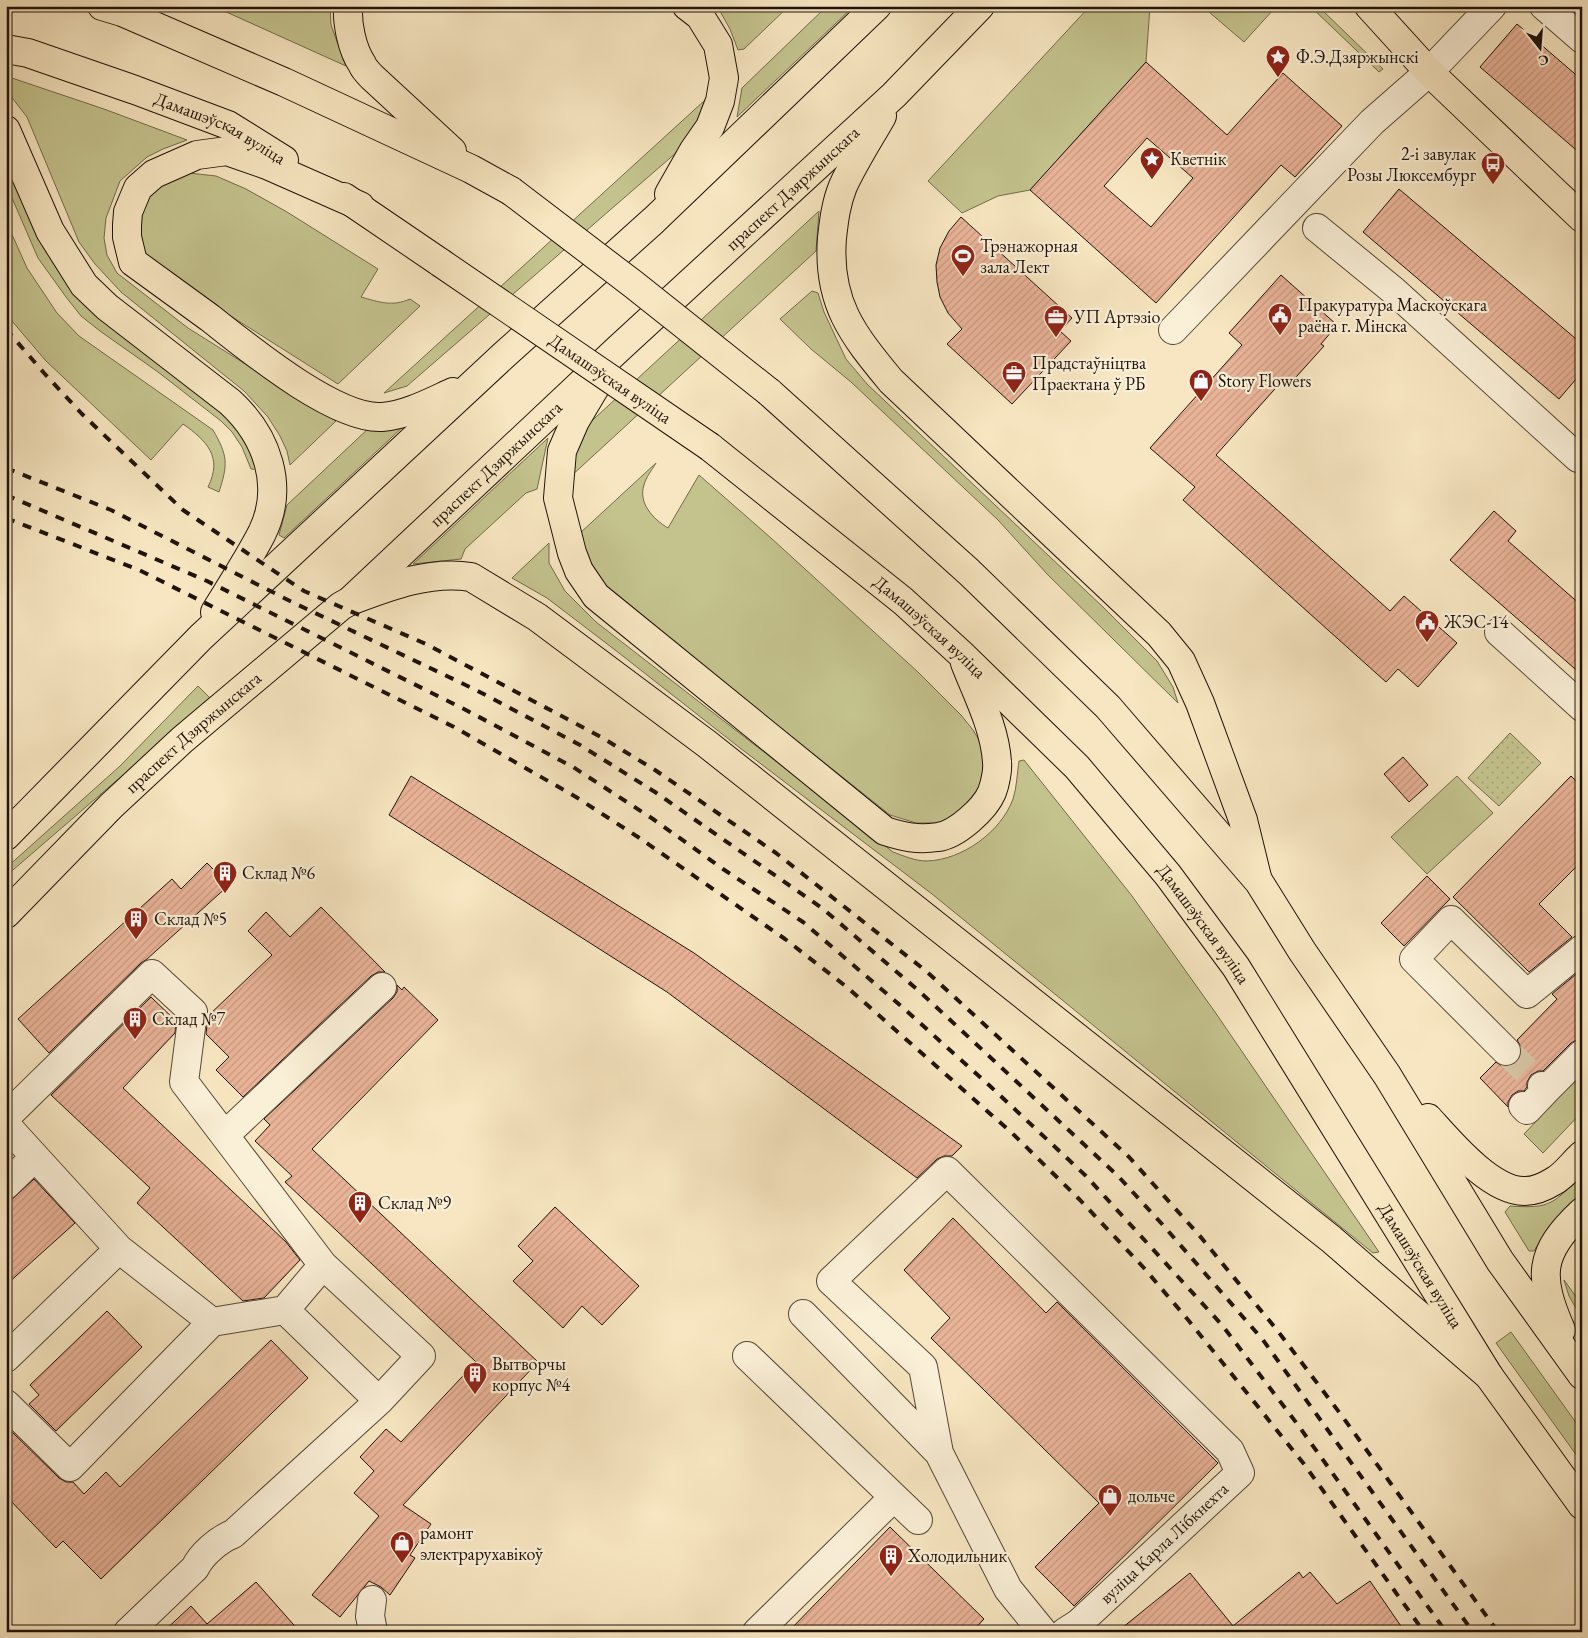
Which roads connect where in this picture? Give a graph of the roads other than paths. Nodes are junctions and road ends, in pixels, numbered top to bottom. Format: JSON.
{"nodes":[{"id":1,"x":102,"y":6,"type":"edge"},
{"id":2,"x":348,"y":6,"type":"edge"},
{"id":3,"x":687,"y":6,"type":"edge"},
{"id":4,"x":877,"y":6,"type":"edge"},
{"id":5,"x":980,"y":6,"type":"edge"},
{"id":6,"x":1369,"y":6,"type":"edge"},
{"id":7,"x":1492,"y":6,"type":"edge"},
{"id":8,"x":1544,"y":6,"type":"edge"},
{"id":9,"x":1582,"y":39,"type":"edge"},
{"id":10,"x":6,"y":49,"type":"edge"},
{"id":11,"x":1428,"y":72,"type":"junction"},
{"id":12,"x":894,"y":95,"type":"junction"},
{"id":13,"x":6,"y":130,"type":"edge"},
{"id":14,"x":471,"y":169,"type":"junction"},
{"id":15,"x":360,"y":206,"type":"junction"},
{"id":16,"x":1582,"y":218,"type":"edge"},
{"id":17,"x":654,"y":220,"type":"junction"},
{"id":18,"x":1317,"y":228,"type":"dead end"},
{"id":19,"x":1173,"y":330,"type":"dead end"},
{"id":20,"x":617,"y":350,"type":"junction"},
{"id":21,"x":492,"y":366,"type":"junction"},
{"id":22,"x":1580,"y":458,"type":"edge"},
{"id":23,"x":350,"y":601,"type":"junction"},
{"id":24,"x":1499,"y":632,"type":"dead end"},
{"id":25,"x":201,"y":637,"type":"junction"},
{"id":26,"x":960,"y":653,"type":"junction"},
{"id":27,"x":1582,"y":707,"type":"edge"},
{"id":28,"x":6,"y":836,"type":"edge"},
{"id":29,"x":1259,"y":882,"type":"junction"},
{"id":30,"x":6,"y":914,"type":"edge"},
{"id":31,"x":1582,"y":949,"type":"edge"},
{"id":32,"x":382,"y":987,"type":"dead end"},
{"id":33,"x":1506,"y":1051,"type":"tunnel mouth"},
{"id":34,"x":1387,"y":1075,"type":"junction"},
{"id":35,"x":6,"y":1117,"type":"edge"},
{"id":36,"x":6,"y":1125,"type":"edge"},
{"id":37,"x":224,"y":1135,"type":"junction"},
{"id":38,"x":1582,"y":1155,"type":"edge"},
{"id":39,"x":35,"y":1157,"type":"junction"},
{"id":40,"x":6,"y":1185,"type":"edge"},
{"id":41,"x":1582,"y":1212,"type":"edge"},
{"id":42,"x":119,"y":1249,"type":"junction"},
{"id":43,"x":324,"y":1265,"type":"junction"},
{"id":44,"x":285,"y":1310,"type":"junction"},
{"id":45,"x":803,"y":1314,"type":"dead end"},
{"id":46,"x":212,"y":1322,"type":"junction"},
{"id":47,"x":747,"y":1356,"type":"dead end"},
{"id":48,"x":6,"y":1358,"type":"edge"},
{"id":49,"x":1582,"y":1373,"type":"edge"},
{"id":50,"x":1489,"y":1376,"type":"junction"},
{"id":51,"x":378,"y":1401,"type":"junction"},
{"id":52,"x":6,"y":1404,"type":"edge"},
{"id":53,"x":940,"y":1453,"type":"junction"},
{"id":54,"x":894,"y":1497,"type":"junction"},
{"id":55,"x":1582,"y":1505,"type":"edge"},
{"id":56,"x":918,"y":1520,"type":"dead end"},
{"id":57,"x":128,"y":1632,"type":"edge"},
{"id":58,"x":757,"y":1632,"type":"edge"},
{"id":59,"x":1043,"y":1632,"type":"edge"},
{"id":60,"x":1065,"y":1632,"type":"edge"}],
"edges":[{"from":1,"to":14,"type":"main road"},
{"from":2,"to":14,"type":"main road"},
{"from":3,"to":17,"type":"main road"},
{"from":4,"to":17,"type":"main road"},
{"from":5,"to":12,"type":"main road","name":"праспект Дзяржынскага"},
{"from":6,"to":11,"type":"main road"},
{"from":7,"to":11,"type":"street"},
{"from":8,"to":9,"type":"street"},
{"from":10,"to":15,"type":"main road","name":"Дамашэўская вуліца"},
{"from":11,"to":16,"type":"main road"},
{"from":11,"to":19,"type":"street"},
{"from":12,"to":20,"type":"main road","name":"праспект Дзяржынскага"},
{"from":12,"to":29,"type":"main road"},
{"from":13,"to":25,"type":"main road"},
{"from":14,"to":29,"type":"main road","bridge":true},
{"from":15,"to":21,"type":"main road"},
{"from":15,"to":26,"type":"main road","name":"Дамашэўская вуліца","bridge":true},
{"from":17,"to":21,"type":"main road"},
{"from":18,"to":22,"type":"street"},
{"from":20,"to":23,"type":"main road","name":"праспект Дзяржынскага"},
{"from":20,"to":26,"type":"main road"},
{"from":21,"to":25,"type":"main road"},
{"from":23,"to":30,"type":"main road","name":"праспект Дзяржынскага"},
{"from":23,"to":50,"type":"main road"},
{"from":24,"to":27,"type":"street"},
{"from":25,"to":28,"type":"main road"},
{"from":26,"to":50,"type":"main road","name":"Дамашэўская вуліца"},
{"from":29,"to":34,"type":"main road"},
{"from":31,"to":33,"type":"street"},
{"from":32,"to":37,"type":"street"},
{"from":34,"to":38,"type":"main road"},
{"from":34,"to":49,"type":"main road"},
{"from":35,"to":37,"type":"street"},
{"from":36,"to":39,"type":"street"},
{"from":37,"to":43,"type":"street"},
{"from":39,"to":40,"type":"street"},
{"from":39,"to":42,"type":"street"},
{"from":41,"to":49,"type":"main road"},
{"from":42,"to":46,"type":"street"},
{"from":42,"to":48,"type":"street"},
{"from":43,"to":44,"type":"street"},
{"from":43,"to":51,"type":"street"},
{"from":44,"to":46,"type":"street"},
{"from":44,"to":51,"type":"street"},
{"from":45,"to":53,"type":"street"},
{"from":46,"to":52,"type":"street"},
{"from":47,"to":54,"type":"street"},
{"from":50,"to":55,"type":"main road","name":"Дамашэўская вуліца"},
{"from":51,"to":57,"type":"street"},
{"from":53,"to":59,"type":"street"},
{"from":53,"to":60,"type":"street","name":"вуліца Карла Лібкнехта"},
{"from":54,"to":56,"type":"street"},
{"from":54,"to":58,"type":"street"}]}
